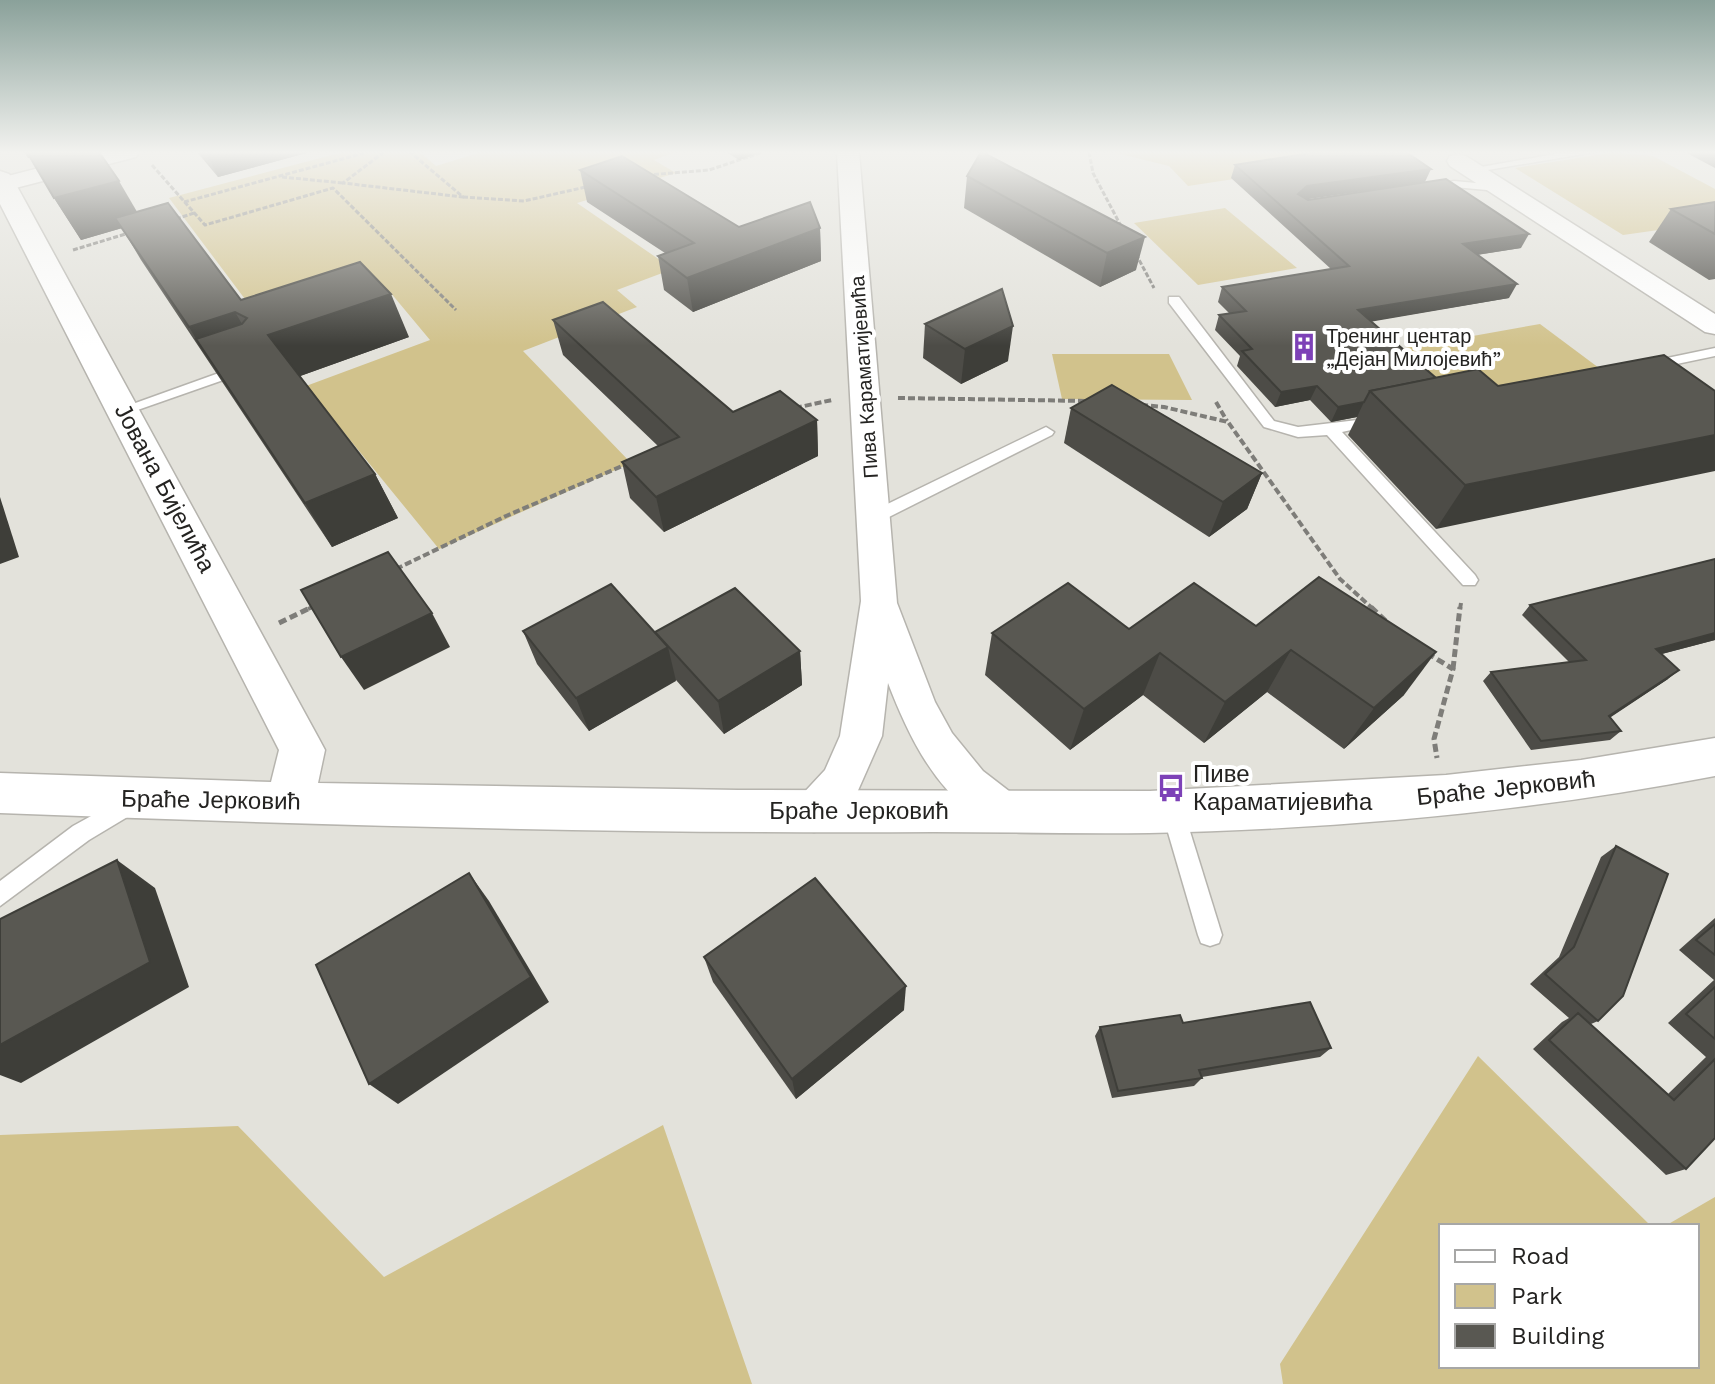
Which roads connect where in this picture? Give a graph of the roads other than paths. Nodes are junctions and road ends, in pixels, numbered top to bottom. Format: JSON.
{"nodes":[{"id":1,"x":19,"y":217,"type":"edge"},
{"id":2,"x":849,"y":217,"type":"edge"},
{"id":3,"x":1543,"y":217,"type":"edge"},
{"id":4,"x":1174,"y":300,"type":"dead end"},
{"id":5,"x":1715,"y":326,"type":"edge"},
{"id":6,"x":1715,"y":352,"type":"edge"},
{"id":7,"x":261,"y":362,"type":"edge"},
{"id":8,"x":1635,"y":368,"type":"edge"},
{"id":9,"x":124,"y":410,"type":"junction"},
{"id":10,"x":1392,"y":418,"type":"edge"},
{"id":11,"x":1331,"y":430,"type":"junction"},
{"id":12,"x":1046,"y":432,"type":"dead end"},
{"id":13,"x":875,"y":517,"type":"junction"},
{"id":14,"x":1469,"y":580,"type":"road end"},
{"id":15,"x":879,"y":601,"type":"junction"},
{"id":16,"x":1715,"y":757,"type":"edge"},
{"id":17,"x":1636,"y":773,"type":"junction"},
{"id":18,"x":1715,"y":779,"type":"edge"},
{"id":19,"x":0,"y":793,"type":"edge"},
{"id":20,"x":138,"y":799,"type":"junction"},
{"id":21,"x":285,"y":802,"type":"junction"},
{"id":22,"x":1002,"y":811,"type":"junction"},
{"id":23,"x":1173,"y":812,"type":"junction"},
{"id":24,"x":814,"y":813,"type":"junction"},
{"id":25,"x":0,"y":895,"type":"edge"},
{"id":26,"x":1210,"y":935,"type":"dead end"}],
"edges":[{"from":1,"to":9,"type":"street","name":"Јована Бијелића"},
{"from":2,"to":13,"type":"street","name":"Пива Караматијевића"},
{"from":3,"to":5,"type":"street"},
{"from":4,"to":11,"type":"lane"},
{"from":6,"to":8,"type":"lane"},
{"from":7,"to":9,"type":"lane"},
{"from":9,"to":21,"type":"street","name":"Јована Бијелића"},
{"from":10,"to":11,"type":"lane"},
{"from":11,"to":14,"type":"lane"},
{"from":12,"to":13,"type":"lane"},
{"from":13,"to":15,"type":"street","name":"Пива Караматијевића"},
{"from":15,"to":22,"type":"street","name":"Пива Караматијевића"},
{"from":15,"to":24,"type":"street","name":"Пива Караматијевића"},
{"from":16,"to":17,"type":"street","name":"Браће Јерковић"},
{"from":17,"to":18,"type":"street"},
{"from":17,"to":23,"type":"street","name":"Браће Јерковић"},
{"from":19,"to":20,"type":"street","name":"Браће Јерковић"},
{"from":20,"to":21,"type":"street","name":"Браће Јерковић"},
{"from":20,"to":25,"type":"lane"},
{"from":21,"to":24,"type":"street","name":"Браће Јерковић"},
{"from":22,"to":23,"type":"street","name":"Браће Јерковић"},
{"from":22,"to":24,"type":"street","name":"Браће Јерковић"},
{"from":23,"to":26,"type":"lane"}]}
